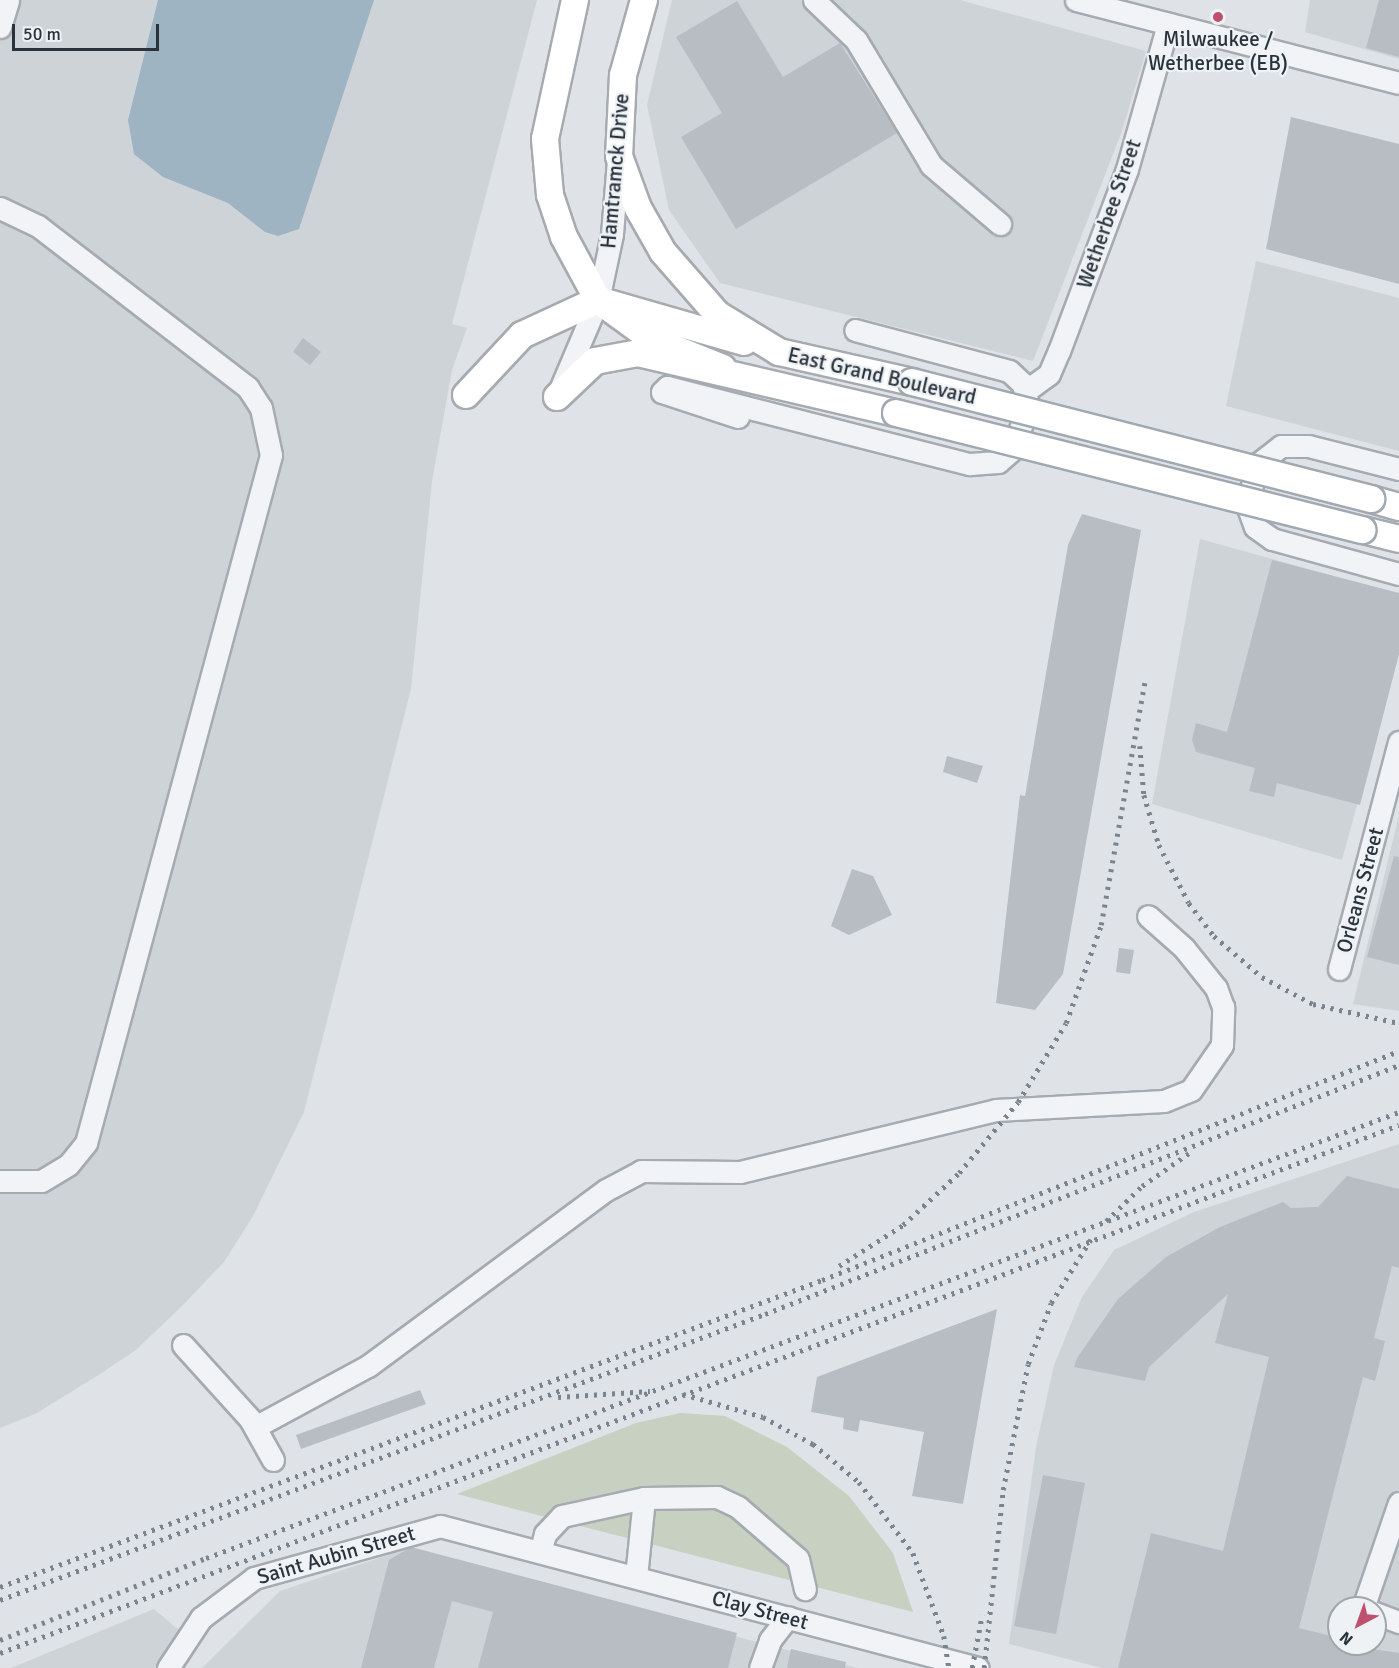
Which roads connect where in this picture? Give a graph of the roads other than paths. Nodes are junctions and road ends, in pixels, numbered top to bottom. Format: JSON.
{"nodes":[{"id":1,"x":575,"y":0,"type":"edge"},
{"id":2,"x":644,"y":0,"type":"edge"},
{"id":3,"x":814,"y":0,"type":"edge"},
{"id":4,"x":1076,"y":0,"type":"edge"},
{"id":5,"x":1168,"y":24,"type":"junction"},
{"id":6,"x":1399,"y":83,"type":"edge"},
{"id":7,"x":619,"y":156,"type":"junction"},
{"id":8,"x":0,"y":208,"type":"edge"},
{"id":9,"x":1000,"y":224,"type":"dead end"},
{"id":10,"x":598,"y":300,"type":"junction"},
{"id":11,"x":855,"y":330,"type":"dead end"},
{"id":12,"x":779,"y":352,"type":"junction"},
{"id":13,"x":723,"y":368,"type":"junction"},
{"id":14,"x":1027,"y":390,"type":"junction"},
{"id":15,"x":466,"y":395,"type":"dead end"},
{"id":16,"x":556,"y":397,"type":"joint"},
{"id":17,"x":738,"y":417,"type":"dead end"},
{"id":18,"x":1399,"y":469,"type":"edge"},
{"id":19,"x":1399,"y":507,"type":"edge"},
{"id":20,"x":1399,"y":539,"type":"edge"},
{"id":21,"x":1399,"y":574,"type":"edge"},
{"id":22,"x":1399,"y":742,"type":"edge"},
{"id":23,"x":1149,"y":916,"type":"dead end"},
{"id":24,"x":1339,"y":969,"type":"dead end"},
{"id":25,"x":0,"y":1181,"type":"edge"},
{"id":26,"x":183,"y":1345,"type":"dead end"},
{"id":27,"x":255,"y":1427,"type":"junction"},
{"id":28,"x":273,"y":1460,"type":"dead end"},
{"id":29,"x":644,"y":1498,"type":"junction"},
{"id":30,"x":1399,"y":1503,"type":"edge"},
{"id":31,"x":541,"y":1549,"type":"junction"},
{"id":32,"x":636,"y":1577,"type":"junction"},
{"id":33,"x":805,"y":1588,"type":"dead end"},
{"id":34,"x":1367,"y":1596,"type":"edge"},
{"id":35,"x":788,"y":1617,"type":"junction"},
{"id":36,"x":168,"y":1668,"type":"edge"},
{"id":37,"x":760,"y":1668,"type":"edge"},
{"id":38,"x":978,"y":1668,"type":"edge"}],
"edges":[{"from":1,"to":10,"type":"main road"},
{"from":2,"to":7,"type":"main road","name":"Hamtramck Drive"},
{"from":3,"to":9,"type":"street"},
{"from":4,"to":5,"type":"street"},
{"from":5,"to":6,"type":"street"},
{"from":5,"to":14,"type":"street","name":"Wetherbee Street"},
{"from":7,"to":10,"type":"street","name":"Hamtramck Drive"},
{"from":7,"to":12,"type":"main road","name":"East Grand Boulevard"},
{"from":8,"to":25,"type":"street"},
{"from":10,"to":12,"type":"main road"},
{"from":10,"to":13,"type":"main road"},
{"from":10,"to":15,"type":"main road"},
{"from":10,"to":16,"type":"street","name":"Hamtramck Drive"},
{"from":11,"to":14,"type":"street","name":"East Grand Boulevard"},
{"from":12,"to":19,"type":"main road","name":"East Grand Boulevard","bridge":true},
{"from":13,"to":16,"type":"main road"},
{"from":13,"to":20,"type":"main road","name":"East Grand Boulevard","bridge":true},
{"from":14,"to":17,"type":"street"},
{"from":18,"to":21,"type":"street"},
{"from":22,"to":24,"type":"street","name":"Orleans Street"},
{"from":23,"to":27,"type":"street"},
{"from":26,"to":27,"type":"street"},
{"from":27,"to":28,"type":"street"},
{"from":29,"to":31,"type":"street"},
{"from":29,"to":32,"type":"street"},
{"from":29,"to":33,"type":"street"},
{"from":30,"to":34,"type":"street"},
{"from":31,"to":32,"type":"street","name":"Clay Street"},
{"from":31,"to":36,"type":"street","name":"Saint Aubin Street"},
{"from":32,"to":35,"type":"street","name":"Clay Street"},
{"from":35,"to":37,"type":"street"},
{"from":35,"to":38,"type":"street","name":"Clay Street"}]}
